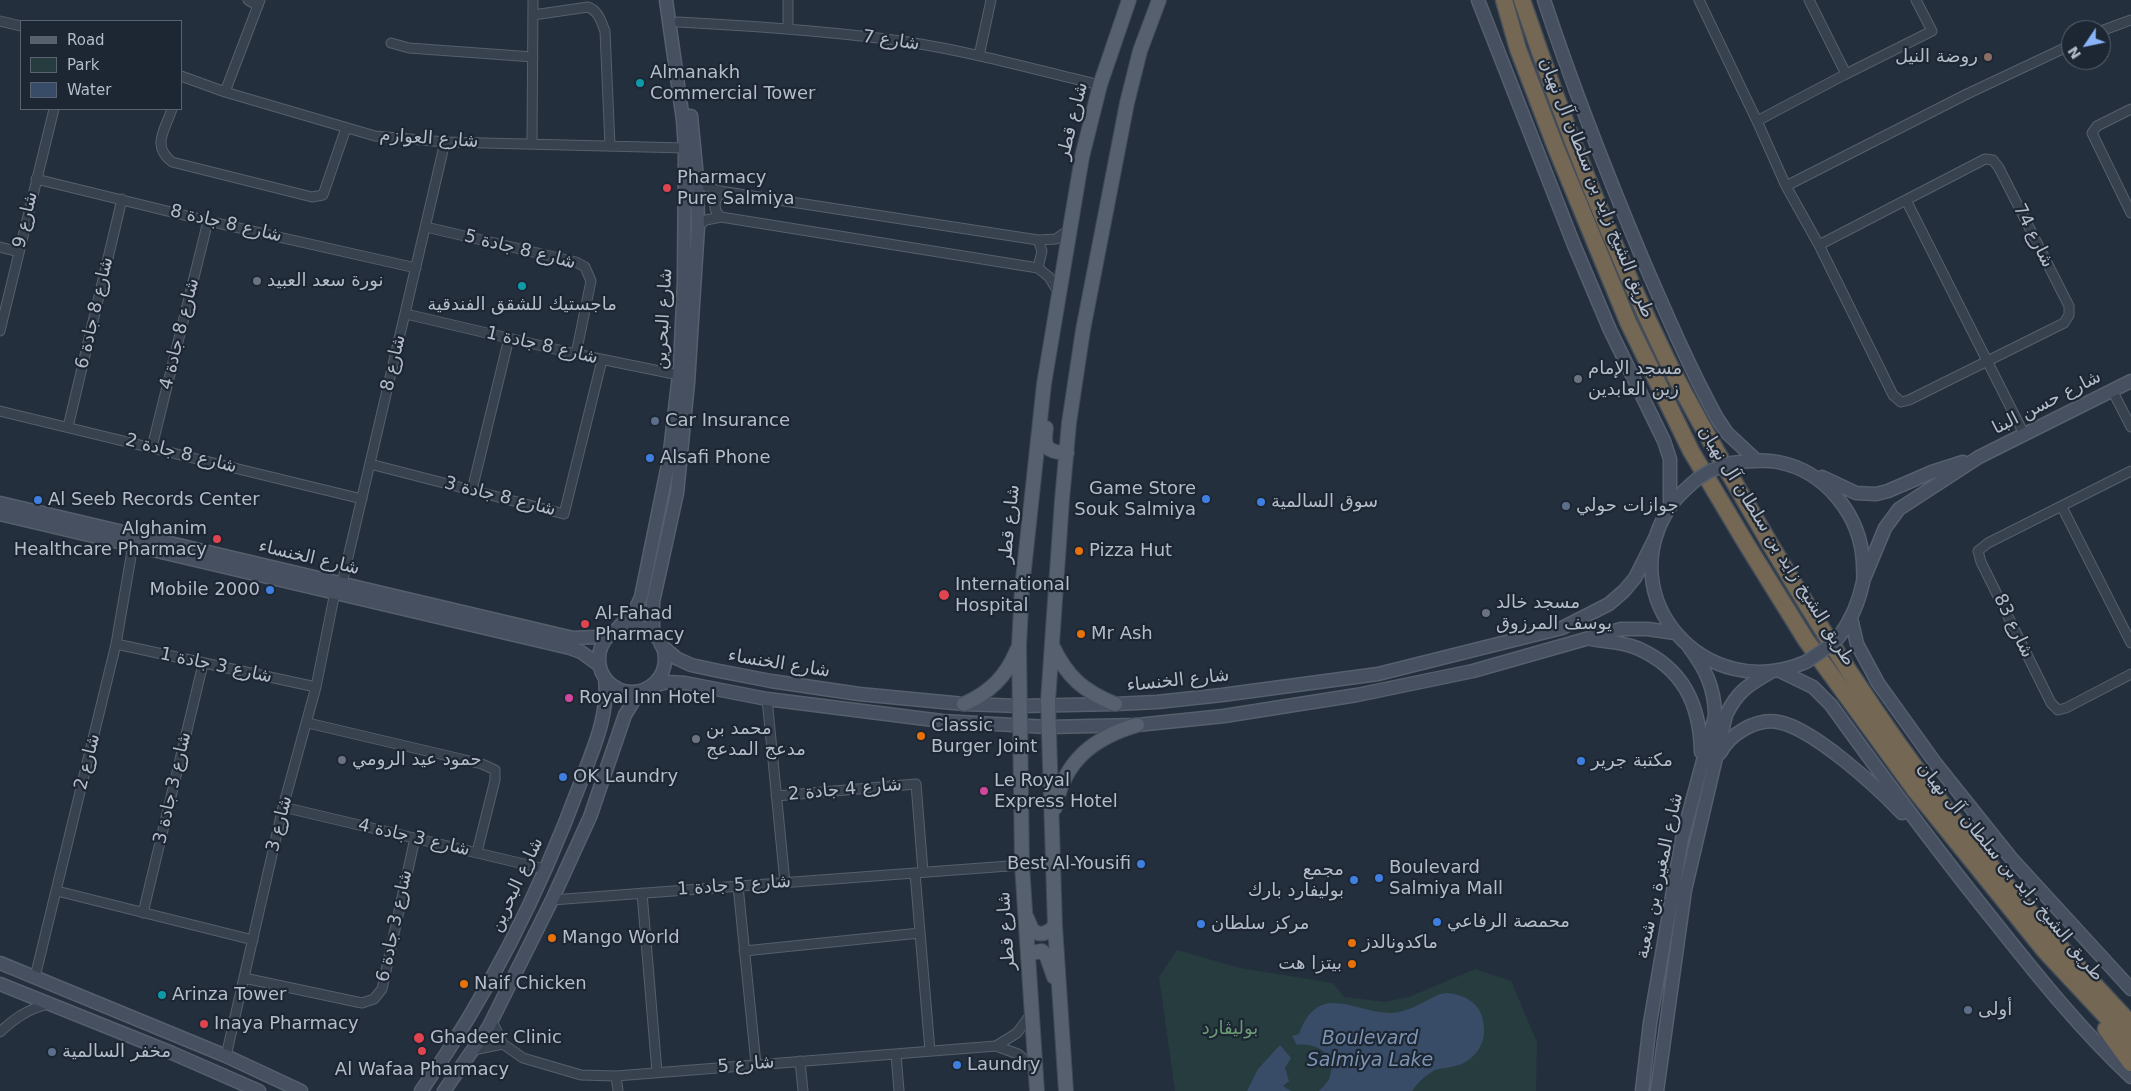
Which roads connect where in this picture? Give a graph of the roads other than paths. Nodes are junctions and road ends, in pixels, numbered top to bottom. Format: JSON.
{"nodes":[{"id":1,"x":248,"y":0,"type":"edge"},
{"id":2,"x":533,"y":0,"type":"edge"},
{"id":3,"x":666,"y":0,"type":"edge"},
{"id":4,"x":674,"y":0,"type":"edge"},
{"id":5,"x":788,"y":0,"type":"edge"},
{"id":6,"x":991,"y":0,"type":"edge"},
{"id":7,"x":1129,"y":0,"type":"edge"},
{"id":8,"x":1159,"y":0,"type":"edge"},
{"id":9,"x":1478,"y":0,"type":"edge"},
{"id":10,"x":1493,"y":0,"type":"edge"},
{"id":11,"x":1504,"y":0,"type":"edge"},
{"id":12,"x":1522,"y":0,"type":"edge"},
{"id":13,"x":1544,"y":0,"type":"edge"},
{"id":14,"x":1699,"y":0,"type":"edge"},
{"id":15,"x":1809,"y":0,"type":"edge"},
{"id":16,"x":1916,"y":0,"type":"edge"},
{"id":17,"x":259,"y":3,"type":"edge"},
{"id":18,"x":533,"y":15,"type":"junction"},
{"id":19,"x":2131,"y":20,"type":"edge"},
{"id":20,"x":0,"y":21,"type":"edge"},
{"id":21,"x":678,"y":22,"type":"junction"},
{"id":22,"x":20,"y":26,"type":"edge"},
{"id":23,"x":2111,"y":27,"type":"edge"},
{"id":24,"x":788,"y":28,"type":"junction"},
{"id":25,"x":391,"y":43,"type":"dead end"},
{"id":26,"x":1518,"y":49,"type":"junction"},
{"id":27,"x":2061,"y":50,"type":"edge"},
{"id":28,"x":979,"y":56,"type":"junction"},
{"id":29,"x":533,"y":57,"type":"junction"},
{"id":30,"x":1846,"y":74,"type":"junction"},
{"id":31,"x":182,"y":77,"type":"edge"},
{"id":32,"x":1100,"y":85,"type":"junction"},
{"id":33,"x":225,"y":92,"type":"junction"},
{"id":34,"x":2131,"y":109,"type":"edge"},
{"id":35,"x":54,"y":110,"type":"edge"},
{"id":36,"x":172,"y":110,"type":"edge"},
{"id":37,"x":1757,"y":121,"type":"junction"},
{"id":38,"x":346,"y":128,"type":"junction"},
{"id":39,"x":445,"y":142,"type":"junction"},
{"id":40,"x":532,"y":144,"type":"junction"},
{"id":41,"x":610,"y":146,"type":"junction"},
{"id":42,"x":685,"y":148,"type":"junction"},
{"id":43,"x":696,"y":178,"type":"junction"},
{"id":44,"x":36,"y":179,"type":"junction"},
{"id":45,"x":1786,"y":186,"type":"junction"},
{"id":46,"x":726,"y":192,"type":"junction"},
{"id":47,"x":122,"y":199,"type":"junction"},
{"id":48,"x":1906,"y":200,"type":"junction"},
{"id":49,"x":2131,"y":213,"type":"edge"},
{"id":50,"x":721,"y":217,"type":"junction"},
{"id":51,"x":208,"y":221,"type":"junction"},
{"id":52,"x":698,"y":226,"type":"junction"},
{"id":53,"x":426,"y":227,"type":"junction"},
{"id":54,"x":1072,"y":227,"type":"junction"},
{"id":55,"x":1038,"y":240,"type":"junction"},
{"id":56,"x":1819,"y":245,"type":"junction"},
{"id":57,"x":0,"y":247,"type":"edge"},
{"id":58,"x":19,"y":252,"type":"junction"},
{"id":59,"x":416,"y":268,"type":"junction"},
{"id":60,"x":1038,"y":268,"type":"junction"},
{"id":61,"x":1060,"y":296,"type":"junction"},
{"id":62,"x":406,"y":314,"type":"junction"},
{"id":63,"x":0,"y":331,"type":"edge"},
{"id":64,"x":509,"y":338,"type":"junction"},
{"id":65,"x":576,"y":354,"type":"junction"},
{"id":66,"x":602,"y":360,"type":"junction"},
{"id":67,"x":1987,"y":362,"type":"junction"},
{"id":68,"x":679,"y":375,"type":"junction"},
{"id":69,"x":2131,"y":381,"type":"edge"},
{"id":70,"x":1044,"y":384,"type":"junction"},
{"id":71,"x":2112,"y":390,"type":"junction"},
{"id":72,"x":0,"y":411,"type":"edge"},
{"id":73,"x":68,"y":427,"type":"junction"},
{"id":74,"x":2131,"y":427,"type":"edge"},
{"id":75,"x":2024,"y":434,"type":"junction"},
{"id":76,"x":152,"y":447,"type":"junction"},
{"id":77,"x":1067,"y":453,"type":"junction"},
{"id":78,"x":1979,"y":457,"type":"junction"},
{"id":79,"x":1756,"y":460,"type":"junction"},
{"id":80,"x":370,"y":464,"type":"junction"},
{"id":81,"x":1799,"y":468,"type":"junction"},
{"id":82,"x":2131,"y":471,"type":"edge"},
{"id":83,"x":472,"y":490,"type":"junction"},
{"id":84,"x":362,"y":499,"type":"junction"},
{"id":85,"x":0,"y":503,"type":"edge"},
{"id":86,"x":1670,"y":507,"type":"junction"},
{"id":87,"x":2062,"y":507,"type":"junction"},
{"id":88,"x":0,"y":514,"type":"edge"},
{"id":89,"x":1657,"y":534,"type":"junction"},
{"id":90,"x":133,"y":545,"type":"junction"},
{"id":91,"x":1863,"y":581,"type":"junction"},
{"id":92,"x":338,"y":588,"type":"junction"},
{"id":93,"x":1851,"y":618,"type":"junction"},
{"id":94,"x":614,"y":631,"type":"junction"},
{"id":95,"x":1675,"y":633,"type":"junction"},
{"id":96,"x":1589,"y":639,"type":"junction"},
{"id":97,"x":657,"y":640,"type":"junction"},
{"id":98,"x":2131,"y":642,"type":"edge"},
{"id":99,"x":1051,"y":643,"type":"junction"},
{"id":100,"x":116,"y":644,"type":"junction"},
{"id":101,"x":1019,"y":645,"type":"junction"},
{"id":102,"x":1689,"y":647,"type":"junction"},
{"id":103,"x":202,"y":664,"type":"junction"},
{"id":104,"x":599,"y":665,"type":"junction"},
{"id":105,"x":1775,"y":672,"type":"junction"},
{"id":106,"x":2131,"y":674,"type":"edge"},
{"id":107,"x":605,"y":678,"type":"junction"},
{"id":108,"x":316,"y":687,"type":"junction"},
{"id":109,"x":644,"y":689,"type":"junction"},
{"id":110,"x":767,"y":699,"type":"junction"},
{"id":111,"x":964,"y":704,"type":"junction"},
{"id":112,"x":1115,"y":704,"type":"junction"},
{"id":113,"x":1020,"y":706,"type":"junction"},
{"id":114,"x":1048,"y":706,"type":"junction"},
{"id":115,"x":308,"y":723,"type":"junction"},
{"id":116,"x":1020,"y":725,"type":"junction"},
{"id":117,"x":1137,"y":725,"type":"junction"},
{"id":118,"x":1048,"y":727,"type":"junction"},
{"id":119,"x":1714,"y":764,"type":"junction"},
{"id":120,"x":1702,"y":768,"type":"junction"},
{"id":121,"x":776,"y":796,"type":"junction"},
{"id":122,"x":573,"y":803,"type":"junction"},
{"id":123,"x":283,"y":807,"type":"junction"},
{"id":124,"x":590,"y":817,"type":"junction"},
{"id":125,"x":1052,"y":831,"type":"junction"},
{"id":126,"x":414,"y":838,"type":"junction"},
{"id":127,"x":1935,"y":848,"type":"junction"},
{"id":128,"x":478,"y":852,"type":"junction"},
{"id":129,"x":1022,"y":865,"type":"junction"},
{"id":130,"x":545,"y":869,"type":"junction"},
{"id":131,"x":919,"y":873,"type":"junction"},
{"id":132,"x":785,"y":883,"type":"junction"},
{"id":133,"x":738,"y":886,"type":"junction"},
{"id":134,"x":57,"y":891,"type":"junction"},
{"id":135,"x":642,"y":893,"type":"junction"},
{"id":136,"x":552,"y":900,"type":"junction"},
{"id":137,"x":1024,"y":905,"type":"junction"},
{"id":138,"x":143,"y":913,"type":"junction"},
{"id":139,"x":1055,"y":926,"type":"junction"},
{"id":140,"x":920,"y":933,"type":"junction"},
{"id":141,"x":253,"y":940,"type":"junction"},
{"id":142,"x":2045,"y":950,"type":"junction"},
{"id":143,"x":744,"y":951,"type":"junction"},
{"id":144,"x":2067,"y":956,"type":"junction"},
{"id":145,"x":1028,"y":958,"type":"junction"},
{"id":146,"x":0,"y":963,"type":"edge"},
{"id":147,"x":35,"y":977,"type":"junction"},
{"id":148,"x":244,"y":978,"type":"junction"},
{"id":149,"x":0,"y":984,"type":"edge"},
{"id":150,"x":2131,"y":989,"type":"edge"},
{"id":151,"x":1061,"y":994,"type":"junction"},
{"id":152,"x":49,"y":1003,"type":"junction"},
{"id":153,"x":2131,"y":1009,"type":"edge"},
{"id":154,"x":1031,"y":1014,"type":"junction"},
{"id":155,"x":492,"y":1021,"type":"junction"},
{"id":156,"x":2131,"y":1024,"type":"edge"},
{"id":157,"x":0,"y":1032,"type":"edge"},
{"id":158,"x":2131,"y":1043,"type":"edge"},
{"id":159,"x":503,"y":1044,"type":"junction"},
{"id":160,"x":996,"y":1046,"type":"junction"},
{"id":161,"x":473,"y":1050,"type":"junction"},
{"id":162,"x":930,"y":1051,"type":"junction"},
{"id":163,"x":896,"y":1054,"type":"junction"},
{"id":164,"x":226,"y":1056,"type":"junction"},
{"id":165,"x":800,"y":1061,"type":"junction"},
{"id":166,"x":2131,"y":1063,"type":"edge"},
{"id":167,"x":756,"y":1064,"type":"junction"},
{"id":168,"x":1036,"y":1069,"type":"junction"},
{"id":169,"x":657,"y":1072,"type":"junction"},
{"id":170,"x":616,"y":1076,"type":"junction"},
{"id":171,"x":2131,"y":1077,"type":"edge"},
{"id":172,"x":259,"y":1091,"type":"edge"},
{"id":173,"x":301,"y":1091,"type":"edge"},
{"id":174,"x":421,"y":1091,"type":"edge"},
{"id":175,"x":444,"y":1091,"type":"edge"},
{"id":176,"x":618,"y":1091,"type":"edge"},
{"id":177,"x":803,"y":1091,"type":"edge"},
{"id":178,"x":899,"y":1091,"type":"edge"},
{"id":179,"x":1037,"y":1091,"type":"edge"},
{"id":180,"x":1066,"y":1091,"type":"edge"},
{"id":181,"x":1642,"y":1091,"type":"edge"},
{"id":182,"x":1657,"y":1091,"type":"edge"}],
"edges":[{"from":1,"to":17,"type":"street"},
{"from":2,"to":18,"type":"street"},
{"from":3,"to":42,"type":"street","name":"شارع البحرين"},
{"from":4,"to":21,"type":"street","name":"شارع البحرين"},
{"from":5,"to":24,"type":"street"},
{"from":6,"to":28,"type":"street"},
{"from":7,"to":32,"type":"main road","name":"شارع قطر"},
{"from":8,"to":77,"type":"main road"},
{"from":9,"to":86,"type":"street"},
{"from":10,"to":26,"type":"highway"},
{"from":11,"to":26,"type":"highway","name":"طريق الشيخ زايد بن سلطان آل نهيان"},
{"from":12,"to":144,"type":"highway","name":"طريق الشيخ زايد بن سلطان آل نهيان"},
{"from":13,"to":79,"type":"street"},
{"from":14,"to":37,"type":"street","name":"شارع 74"},
{"from":15,"to":30,"type":"street"},
{"from":16,"to":30,"type":"street"},
{"from":17,"to":33,"type":"street"},
{"from":18,"to":29,"type":"street"},
{"from":18,"to":41,"type":"street"},
{"from":19,"to":23,"type":"street"},
{"from":20,"to":22,"type":"street"},
{"from":21,"to":24,"type":"street","name":"شارع 7"},
{"from":21,"to":43,"type":"street","name":"شارع البحرين"},
{"from":24,"to":28,"type":"street","name":"شارع 7"},
{"from":25,"to":29,"type":"street"},
{"from":26,"to":142,"type":"highway","name":"طريق الشيخ زايد بن سلطان آل نهيان"},
{"from":27,"to":45,"type":"street"},
{"from":28,"to":32,"type":"street","name":"شارع 7"},
{"from":29,"to":40,"type":"street"},
{"from":30,"to":37,"type":"street"},
{"from":31,"to":33,"type":"street","name":"شارع العوازم"},
{"from":32,"to":54,"type":"main road","name":"شارع قطر"},
{"from":33,"to":38,"type":"street","name":"شارع العوازم"},
{"from":34,"to":49,"type":"street"},
{"from":35,"to":44,"type":"street","name":"شارع 9"},
{"from":36,"to":38,"type":"street"},
{"from":37,"to":45,"type":"street","name":"شارع 74"},
{"from":38,"to":39,"type":"street","name":"شارع العوازم"},
{"from":39,"to":40,"type":"street","name":"شارع العوازم"},
{"from":39,"to":53,"type":"street","name":"شارع 8"},
{"from":40,"to":41,"type":"street","name":"شارع العوازم"},
{"from":41,"to":42,"type":"street","name":"شارع العوازم"},
{"from":42,"to":68,"type":"street","name":"شارع البحرين"},
{"from":43,"to":46,"type":"street"},
{"from":43,"to":52,"type":"street","name":"شارع البحرين"},
{"from":44,"to":47,"type":"street","name":"شارع 8 جادة 8"},
{"from":44,"to":58,"type":"street","name":"شارع 9"},
{"from":45,"to":56,"type":"street","name":"شارع 74"},
{"from":46,"to":50,"type":"street"},
{"from":46,"to":55,"type":"street"},
{"from":47,"to":51,"type":"street","name":"شارع 8 جادة 8"},
{"from":47,"to":73,"type":"street","name":"شارع 8 جادة 6"},
{"from":48,"to":56,"type":"street","name":"شارع 74"},
{"from":48,"to":67,"type":"street"},
{"from":48,"to":67,"type":"street","name":"شارع 74"},
{"from":50,"to":52,"type":"street"},
{"from":50,"to":60,"type":"street"},
{"from":51,"to":59,"type":"street","name":"شارع 8 جادة 8"},
{"from":51,"to":76,"type":"street","name":"شارع 8 جادة 4"},
{"from":52,"to":97,"type":"street","name":"شارع البحرين"},
{"from":53,"to":59,"type":"street","name":"شارع 8"},
{"from":53,"to":65,"type":"street","name":"شارع 8 جادة 5"},
{"from":54,"to":55,"type":"street"},
{"from":54,"to":61,"type":"main road","name":"شارع قطر"},
{"from":55,"to":60,"type":"street"},
{"from":56,"to":67,"type":"street","name":"شارع 74"},
{"from":57,"to":58,"type":"street"},
{"from":58,"to":63,"type":"street","name":"شارع 9"},
{"from":59,"to":62,"type":"street","name":"شارع 8"},
{"from":60,"to":61,"type":"street"},
{"from":61,"to":70,"type":"main road","name":"شارع قطر"},
{"from":62,"to":64,"type":"street","name":"شارع 8 جادة 1"},
{"from":62,"to":80,"type":"street","name":"شارع 8"},
{"from":64,"to":65,"type":"street","name":"شارع 8 جادة 1"},
{"from":64,"to":83,"type":"street"},
{"from":65,"to":66,"type":"street","name":"شارع 8 جادة 1"},
{"from":66,"to":68,"type":"street","name":"شارع 8 جادة 1"},
{"from":66,"to":83,"type":"street","name":"شارع 8 جادة 3"},
{"from":67,"to":75,"type":"street"},
{"from":68,"to":94,"type":"street","name":"شارع البحرين"},
{"from":69,"to":71,"type":"street","name":"شارع حسن البنا"},
{"from":70,"to":77,"type":"main road"},
{"from":70,"to":101,"type":"main road","name":"شارع قطر"},
{"from":71,"to":74,"type":"street"},
{"from":71,"to":75,"type":"street","name":"شارع حسن البنا"},
{"from":72,"to":73,"type":"street","name":"شارع 8 جادة 2"},
{"from":73,"to":76,"type":"street","name":"شارع 8 جادة 2"},
{"from":75,"to":78,"type":"street","name":"شارع حسن البنا"},
{"from":76,"to":84,"type":"street","name":"شارع 8 جادة 2"},
{"from":77,"to":99,"type":"main road"},
{"from":78,"to":81,"type":"street","name":"شارع حسن البنا"},
{"from":78,"to":91,"type":"street","name":"شارع حسن البنا"},
{"from":79,"to":81,"type":"street"},
{"from":79,"to":86,"type":"street","bridge":true},
{"from":80,"to":83,"type":"street","name":"شارع 8 جادة 3"},
{"from":80,"to":84,"type":"street","name":"شارع 8"},
{"from":81,"to":91,"type":"street"},
{"from":82,"to":87,"type":"street","name":"شارع 83"},
{"from":84,"to":92,"type":"street","name":"شارع 8"},
{"from":85,"to":92,"type":"street","name":"شارع الخنساء"},
{"from":86,"to":89,"type":"street"},
{"from":87,"to":98,"type":"street"},
{"from":87,"to":106,"type":"street","name":"شارع 83"},
{"from":88,"to":90,"type":"street","name":"شارع الخنساء"},
{"from":89,"to":95,"type":"street"},
{"from":89,"to":112,"type":"street","name":"شارع الخنساء"},
{"from":90,"to":92,"type":"street","name":"شارع الخنساء"},
{"from":90,"to":100,"type":"street","name":"شارع 2"},
{"from":91,"to":93,"type":"street","name":"شارع حسن البنا"},
{"from":92,"to":94,"type":"street","name":"شارع الخنساء"},
{"from":92,"to":104,"type":"street","name":"شارع الخنساء"},
{"from":92,"to":108,"type":"street","name":"شارع 3"},
{"from":93,"to":105,"type":"street","name":"شارع حسن البنا","bridge":true},
{"from":93,"to":150,"type":"street"},
{"from":94,"to":97,"type":"street"},
{"from":94,"to":104,"type":"street"},
{"from":95,"to":96,"type":"street","name":"شارع الخنساء"},
{"from":95,"to":102,"type":"street"},
{"from":96,"to":117,"type":"street","name":"شارع الخنساء"},
{"from":96,"to":120,"type":"street"},
{"from":97,"to":109,"type":"street"},
{"from":97,"to":111,"type":"street","name":"شارع الخنساء"},
{"from":99,"to":112,"type":"main road"},
{"from":99,"to":114,"type":"main road"},
{"from":100,"to":103,"type":"street","name":"شارع 3 جادة 1"},
{"from":100,"to":134,"type":"street","name":"شارع 2"},
{"from":101,"to":111,"type":"main road"},
{"from":101,"to":113,"type":"main road","name":"شارع قطر"},
{"from":102,"to":105,"type":"street"},
{"from":102,"to":120,"type":"street","name":"شارع المغيرة بن شعبة"},
{"from":103,"to":108,"type":"street","name":"شارع 3 جادة 1"},
{"from":103,"to":138,"type":"street","name":"شارع 3 جادة 3"},
{"from":104,"to":107,"type":"street"},
{"from":105,"to":119,"type":"street","name":"شارع المغيرة بن شعبة"},
{"from":105,"to":127,"type":"street"},
{"from":107,"to":109,"type":"street"},
{"from":107,"to":122,"type":"street","name":"شارع البحرين"},
{"from":108,"to":115,"type":"street","name":"شارع 3"},
{"from":109,"to":110,"type":"street","name":"شارع الخنساء"},
{"from":109,"to":124,"type":"street","name":"شارع البحرين"},
{"from":110,"to":116,"type":"street","name":"شارع الخنساء"},
{"from":110,"to":121,"type":"street"},
{"from":111,"to":113,"type":"street","name":"شارع الخنساء"},
{"from":112,"to":114,"type":"street","name":"شارع الخنساء"},
{"from":113,"to":114,"type":"street","name":"شارع الخنساء"},
{"from":113,"to":116,"type":"main road","name":"شارع قطر"},
{"from":114,"to":118,"type":"main road"},
{"from":115,"to":123,"type":"street","name":"شارع 3"},
{"from":115,"to":128,"type":"street"},
{"from":116,"to":118,"type":"street","name":"شارع الخنساء"},
{"from":116,"to":129,"type":"main road","name":"شارع قطر"},
{"from":117,"to":118,"type":"street","name":"شارع الخنساء"},
{"from":117,"to":125,"type":"main road"},
{"from":118,"to":125,"type":"main road"},
{"from":119,"to":127,"type":"street"},
{"from":119,"to":182,"type":"street","name":"شارع المغيرة بن شعبة"},
{"from":120,"to":181,"type":"street","name":"شارع المغيرة بن شعبة"},
{"from":121,"to":131,"type":"street","name":"شارع 4 جادة 2"},
{"from":121,"to":132,"type":"street"},
{"from":122,"to":124,"type":"street"},
{"from":122,"to":130,"type":"street","name":"شارع البحرين"},
{"from":123,"to":126,"type":"street","name":"شارع 3 جادة 4"},
{"from":123,"to":141,"type":"street","name":"شارع 3"},
{"from":124,"to":136,"type":"street","name":"شارع البحرين"},
{"from":125,"to":139,"type":"main road"},
{"from":126,"to":128,"type":"street","name":"شارع 3 جادة 4"},
{"from":126,"to":148,"type":"street","name":"شارع 3 جادة 6"},
{"from":127,"to":171,"type":"street"},
{"from":128,"to":130,"type":"street","name":"شارع 3 جادة 4"},
{"from":129,"to":131,"type":"street","name":"شارع 5 جادة 1"},
{"from":129,"to":137,"type":"main road","name":"شارع قطر"},
{"from":130,"to":174,"type":"street","name":"شارع البحرين"},
{"from":131,"to":132,"type":"street","name":"شارع 5 جادة 1"},
{"from":131,"to":140,"type":"street"},
{"from":132,"to":133,"type":"street","name":"شارع 5 جادة 1"},
{"from":133,"to":135,"type":"street","name":"شارع 5 جادة 1"},
{"from":133,"to":143,"type":"street"},
{"from":134,"to":138,"type":"street"},
{"from":134,"to":147,"type":"street","name":"شارع 2"},
{"from":135,"to":136,"type":"street","name":"شارع 5 جادة 1"},
{"from":135,"to":169,"type":"street"},
{"from":136,"to":155,"type":"street","name":"شارع البحرين"},
{"from":137,"to":139,"type":"main road"},
{"from":137,"to":145,"type":"main road","name":"شارع قطر"},
{"from":138,"to":141,"type":"street"},
{"from":139,"to":151,"type":"main road"},
{"from":140,"to":143,"type":"street"},
{"from":140,"to":162,"type":"street"},
{"from":141,"to":148,"type":"street","name":"شارع 3"},
{"from":142,"to":158,"type":"highway","name":"طريق الشيخ زايد بن سلطان آل نهيان"},
{"from":142,"to":166,"type":"highway"},
{"from":143,"to":167,"type":"street"},
{"from":144,"to":153,"type":"highway"},
{"from":144,"to":156,"type":"highway","name":"طريق الشيخ زايد بن سلطان آل نهيان"},
{"from":145,"to":151,"type":"main road"},
{"from":145,"to":154,"type":"main road","name":"شارع قطر"},
{"from":146,"to":147,"type":"street"},
{"from":147,"to":164,"type":"street"},
{"from":148,"to":164,"type":"street","name":"شارع 3"},
{"from":149,"to":152,"type":"street"},
{"from":151,"to":180,"type":"main road"},
{"from":152,"to":157,"type":"street"},
{"from":152,"to":172,"type":"street"},
{"from":154,"to":160,"type":"street","name":"شارع 5"},
{"from":154,"to":168,"type":"main road","name":"شارع قطر"},
{"from":155,"to":159,"type":"street","name":"شارع 5"},
{"from":155,"to":161,"type":"street","name":"شارع البحرين"},
{"from":159,"to":161,"type":"street"},
{"from":159,"to":170,"type":"street","name":"شارع 5"},
{"from":160,"to":162,"type":"street","name":"شارع 5"},
{"from":160,"to":168,"type":"street","name":"شارع 5"},
{"from":161,"to":175,"type":"street","name":"شارع البحرين"},
{"from":162,"to":163,"type":"street","name":"شارع 5"},
{"from":163,"to":165,"type":"street","name":"شارع 5"},
{"from":163,"to":178,"type":"street"},
{"from":164,"to":173,"type":"street"},
{"from":165,"to":167,"type":"street","name":"شارع 5"},
{"from":165,"to":177,"type":"street"},
{"from":167,"to":169,"type":"street","name":"شارع 5"},
{"from":168,"to":179,"type":"main road","name":"شارع قطر"},
{"from":169,"to":170,"type":"street","name":"شارع 5"},
{"from":170,"to":176,"type":"street"}]}
